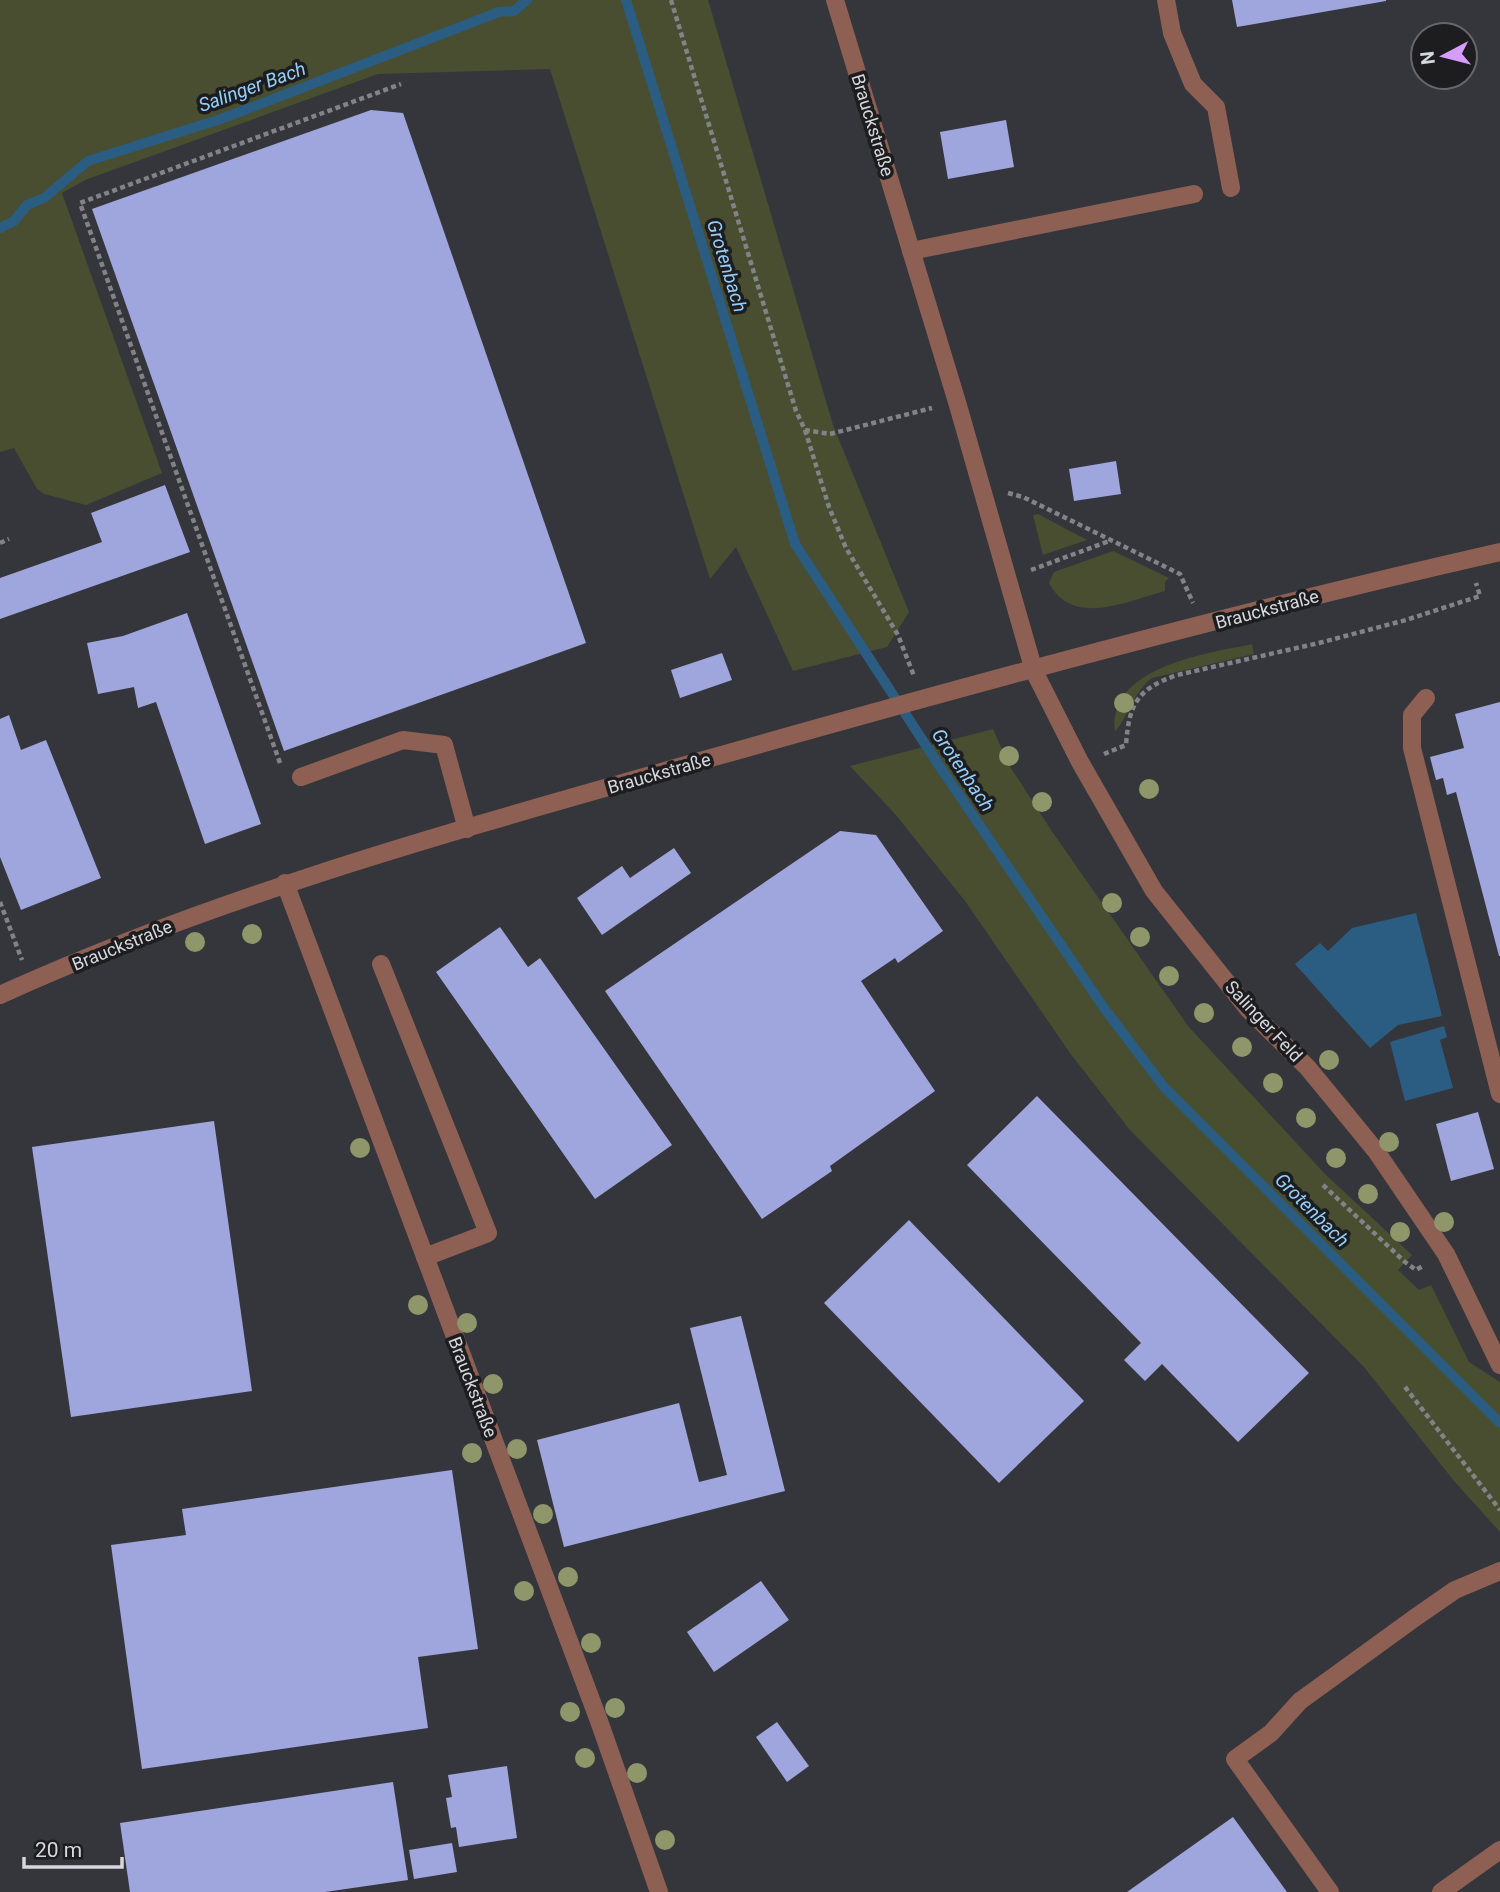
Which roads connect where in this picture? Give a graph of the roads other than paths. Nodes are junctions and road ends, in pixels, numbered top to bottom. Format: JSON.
{"nodes":[{"id":1,"x":835,"y":0,"type":"edge"},
{"id":2,"x":1166,"y":0,"type":"edge"},
{"id":3,"x":1231,"y":188,"type":"dead end"},
{"id":4,"x":1194,"y":194,"type":"dead end"},
{"id":5,"x":911,"y":251,"type":"junction"},
{"id":6,"x":1500,"y":552,"type":"edge"},
{"id":7,"x":1034,"y":671,"type":"junction"},
{"id":8,"x":1426,"y":698,"type":"dead end"},
{"id":9,"x":301,"y":778,"type":"road end"},
{"id":10,"x":467,"y":829,"type":"junction"},
{"id":11,"x":285,"y":883,"type":"junction"},
{"id":12,"x":382,"y":964,"type":"dead end"},
{"id":13,"x":0,"y":995,"type":"edge"},
{"id":14,"x":1500,"y":1094,"type":"edge"},
{"id":15,"x":425,"y":1257,"type":"junction"},
{"id":16,"x":1500,"y":1366,"type":"edge"},
{"id":17,"x":1500,"y":1571,"type":"edge"},
{"id":18,"x":1500,"y":1850,"type":"edge"},
{"id":19,"x":659,"y":1892,"type":"edge"},
{"id":20,"x":1329,"y":1892,"type":"edge"},
{"id":21,"x":1441,"y":1892,"type":"edge"}],
"edges":[{"from":1,"to":5,"type":"street","name":"Brauckstraße"},
{"from":2,"to":3,"type":"street"},
{"from":4,"to":5,"type":"street"},
{"from":5,"to":7,"type":"street","name":"Brauckstraße"},
{"from":6,"to":7,"type":"street","name":"Brauckstraße"},
{"from":7,"to":10,"type":"street","name":"Brauckstraße"},
{"from":7,"to":16,"type":"street","name":"Salinger Feld"},
{"from":8,"to":14,"type":"street"},
{"from":9,"to":10,"type":"street"},
{"from":10,"to":11,"type":"street","name":"Brauckstraße"},
{"from":11,"to":13,"type":"street","name":"Brauckstraße"},
{"from":11,"to":15,"type":"street","name":"Brauckstraße"},
{"from":12,"to":15,"type":"street"},
{"from":15,"to":19,"type":"street","name":"Brauckstraße"},
{"from":17,"to":20,"type":"street"},
{"from":18,"to":21,"type":"street"}]}
